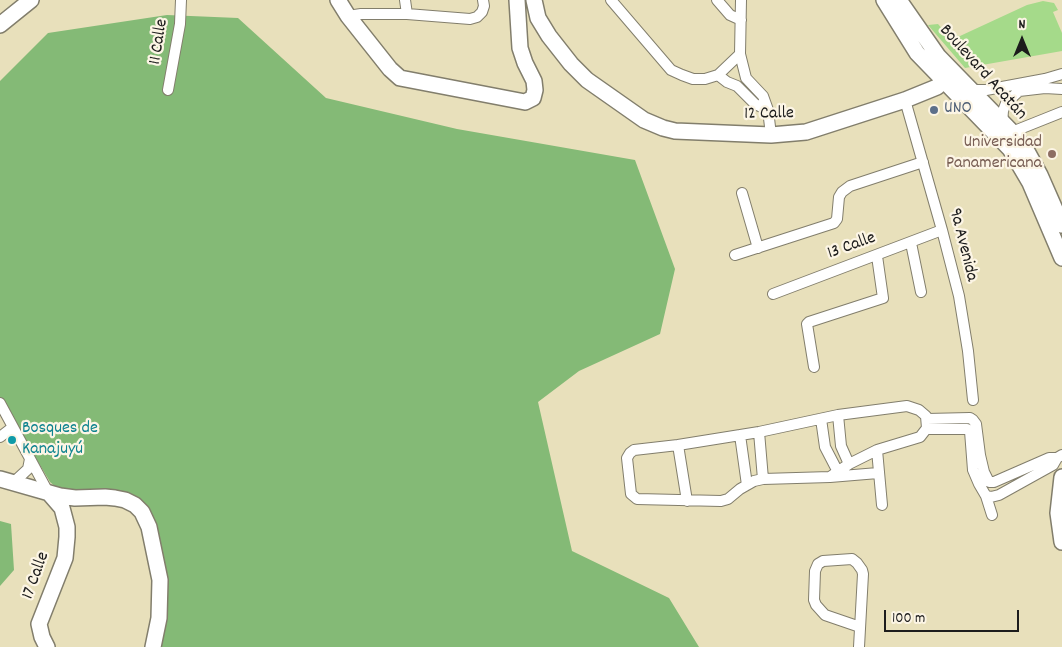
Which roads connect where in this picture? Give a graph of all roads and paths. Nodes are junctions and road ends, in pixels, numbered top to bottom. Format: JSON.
{"nodes":[{"id":1,"x":31,"y":0,"type":"edge"},
{"id":2,"x":181,"y":0,"type":"edge"},
{"id":3,"x":338,"y":0,"type":"edge"},
{"id":4,"x":405,"y":0,"type":"edge"},
{"id":5,"x":482,"y":0,"type":"edge"},
{"id":6,"x":517,"y":0,"type":"edge"},
{"id":7,"x":534,"y":0,"type":"edge"},
{"id":8,"x":611,"y":0,"type":"edge"},
{"id":9,"x":717,"y":0,"type":"edge"},
{"id":10,"x":741,"y":0,"type":"edge"},
{"id":11,"x":884,"y":0,"type":"edge"},
{"id":12,"x":899,"y":0,"type":"edge"},
{"id":13,"x":407,"y":14,"type":"junction"},
{"id":14,"x":348,"y":16,"type":"junction"},
{"id":15,"x":741,"y":20,"type":"junction"},
{"id":16,"x":0,"y":25,"type":"edge"},
{"id":17,"x":740,"y":54,"type":"junction"},
{"id":18,"x":1062,"y":68,"type":"edge"},
{"id":19,"x":1062,"y":74,"type":"edge"},
{"id":20,"x":718,"y":75,"type":"junction"},
{"id":21,"x":948,"y":77,"type":"junction"},
{"id":22,"x":746,"y":78,"type":"junction"},
{"id":23,"x":1045,"y":84,"type":"junction"},
{"id":24,"x":1062,"y":84,"type":"edge"},
{"id":25,"x":738,"y":86,"type":"junction"},
{"id":26,"x":168,"y":90,"type":"dead end"},
{"id":27,"x":970,"y":90,"type":"junction"},
{"id":28,"x":1062,"y":90,"type":"edge"},
{"id":29,"x":905,"y":100,"type":"junction"},
{"id":30,"x":768,"y":110,"type":"junction"},
{"id":31,"x":1062,"y":112,"type":"edge"},
{"id":32,"x":1007,"y":128,"type":"junction"},
{"id":33,"x":771,"y":135,"type":"junction"},
{"id":34,"x":924,"y":162,"type":"junction"},
{"id":35,"x":742,"y":193,"type":"dead end"},
{"id":36,"x":1062,"y":225,"type":"edge"},
{"id":37,"x":942,"y":230,"type":"junction"},
{"id":38,"x":911,"y":243,"type":"junction"},
{"id":39,"x":758,"y":248,"type":"junction"},
{"id":40,"x":735,"y":255,"type":"dead end"},
{"id":41,"x":877,"y":256,"type":"junction"},
{"id":42,"x":1062,"y":258,"type":"edge"},
{"id":43,"x":921,"y":292,"type":"dead end"},
{"id":44,"x":773,"y":294,"type":"dead end"},
{"id":45,"x":814,"y":367,"type":"dead end"},
{"id":46,"x":973,"y":400,"type":"dead end"},
{"id":47,"x":0,"y":403,"type":"edge"},
{"id":48,"x":838,"y":415,"type":"junction"},
{"id":49,"x":821,"y":419,"type":"junction"},
{"id":50,"x":927,"y":424,"type":"junction"},
{"id":51,"x":13,"y":427,"type":"junction"},
{"id":52,"x":759,"y":432,"type":"junction"},
{"id":53,"x":740,"y":435,"type":"junction"},
{"id":54,"x":0,"y":437,"type":"edge"},
{"id":55,"x":678,"y":445,"type":"junction"},
{"id":56,"x":878,"y":450,"type":"junction"},
{"id":57,"x":1059,"y":457,"type":"edge"},
{"id":58,"x":30,"y":459,"type":"junction"},
{"id":59,"x":848,"y":464,"type":"junction"},
{"id":60,"x":878,"y":473,"type":"junction"},
{"id":61,"x":834,"y":474,"type":"junction"},
{"id":62,"x":982,"y":476,"type":"junction"},
{"id":63,"x":1062,"y":477,"type":"edge"},
{"id":64,"x":764,"y":479,"type":"junction"},
{"id":65,"x":7,"y":480,"type":"edge"},
{"id":66,"x":748,"y":485,"type":"junction"},
{"id":67,"x":48,"y":492,"type":"junction"},
{"id":68,"x":986,"y":496,"type":"junction"},
{"id":69,"x":75,"y":498,"type":"junction"},
{"id":70,"x":687,"y":501,"type":"junction"},
{"id":71,"x":882,"y":505,"type":"dead end"},
{"id":72,"x":64,"y":516,"type":"junction"},
{"id":73,"x":992,"y":516,"type":"dead end"},
{"id":74,"x":1062,"y":542,"type":"edge"},
{"id":75,"x":860,"y":628,"type":"junction"},
{"id":76,"x":47,"y":647,"type":"edge"},
{"id":77,"x":153,"y":647,"type":"edge"},
{"id":78,"x":859,"y":647,"type":"edge"}],
"edges":[{"from":1,"to":16,"type":"street"},
{"from":2,"to":26,"type":"street","name":"11 Calle"},
{"from":3,"to":14,"type":"street"},
{"from":4,"to":13,"type":"street"},
{"from":5,"to":13,"type":"street"},
{"from":6,"to":14,"type":"street"},
{"from":7,"to":33,"type":"street","name":"12 Calle"},
{"from":8,"to":20,"type":"street"},
{"from":9,"to":15,"type":"street"},
{"from":10,"to":15,"type":"street"},
{"from":11,"to":21,"type":"street","name":"Boulevard Acatán"},
{"from":12,"to":21,"type":"street","name":"Boulevard Acatán"},
{"from":13,"to":14,"type":"street"},
{"from":15,"to":17,"type":"street"},
{"from":17,"to":20,"type":"street"},
{"from":17,"to":22,"type":"street"},
{"from":18,"to":23,"type":"street"},
{"from":19,"to":23,"type":"street"},
{"from":20,"to":25,"type":"street"},
{"from":21,"to":27,"type":"street","name":"Boulevard Acatán"},
{"from":21,"to":29,"type":"street","name":"12 Calle"},
{"from":21,"to":42,"type":"street","name":"Boulevard Acatán"},
{"from":22,"to":25,"type":"street"},
{"from":22,"to":30,"type":"street"},
{"from":23,"to":24,"type":"street"},
{"from":23,"to":27,"type":"street"},
{"from":23,"to":28,"type":"street"},
{"from":23,"to":32,"type":"street"},
{"from":25,"to":30,"type":"street"},
{"from":27,"to":32,"type":"street","name":"Boulevard Acatán"},
{"from":29,"to":33,"type":"street","name":"12 Calle"},
{"from":29,"to":34,"type":"street","name":"9a Avenida"},
{"from":30,"to":33,"type":"street"},
{"from":31,"to":32,"type":"street"},
{"from":32,"to":36,"type":"street","name":"Boulevard Acatán"},
{"from":34,"to":37,"type":"street","name":"9a Avenida"},
{"from":34,"to":39,"type":"street"},
{"from":35,"to":39,"type":"street"},
{"from":37,"to":38,"type":"street","name":"13 Calle"},
{"from":37,"to":46,"type":"street","name":"9a Avenida"},
{"from":38,"to":41,"type":"street","name":"13 Calle"},
{"from":38,"to":43,"type":"street"},
{"from":39,"to":40,"type":"street"},
{"from":41,"to":44,"type":"street","name":"13 Calle"},
{"from":41,"to":45,"type":"street"},
{"from":47,"to":51,"type":"street"},
{"from":48,"to":49,"type":"street"},
{"from":48,"to":50,"type":"street"},
{"from":48,"to":59,"type":"street"},
{"from":49,"to":52,"type":"street"},
{"from":49,"to":61,"type":"street"},
{"from":50,"to":56,"type":"street"},
{"from":50,"to":62,"type":"street"},
{"from":50,"to":62,"type":"street"},
{"from":51,"to":54,"type":"street"},
{"from":51,"to":58,"type":"street"},
{"from":52,"to":53,"type":"street"},
{"from":52,"to":64,"type":"street"},
{"from":53,"to":55,"type":"street"},
{"from":53,"to":66,"type":"street"},
{"from":55,"to":70,"type":"street"},
{"from":55,"to":70,"type":"street"},
{"from":56,"to":59,"type":"street"},
{"from":56,"to":60,"type":"street"},
{"from":57,"to":62,"type":"street"},
{"from":57,"to":68,"type":"street"},
{"from":58,"to":65,"type":"street"},
{"from":58,"to":67,"type":"street"},
{"from":59,"to":61,"type":"street"},
{"from":60,"to":61,"type":"street"},
{"from":60,"to":71,"type":"street"},
{"from":61,"to":64,"type":"street"},
{"from":62,"to":68,"type":"street"},
{"from":63,"to":74,"type":"street"},
{"from":64,"to":66,"type":"street"},
{"from":65,"to":67,"type":"street"},
{"from":66,"to":70,"type":"street"},
{"from":67,"to":69,"type":"street"},
{"from":67,"to":72,"type":"street","name":"17 Calle"},
{"from":68,"to":73,"type":"street"},
{"from":69,"to":72,"type":"street"},
{"from":69,"to":77,"type":"street"},
{"from":72,"to":76,"type":"street","name":"17 Calle"},
{"from":75,"to":75,"type":"street"},
{"from":75,"to":78,"type":"street"}]}
